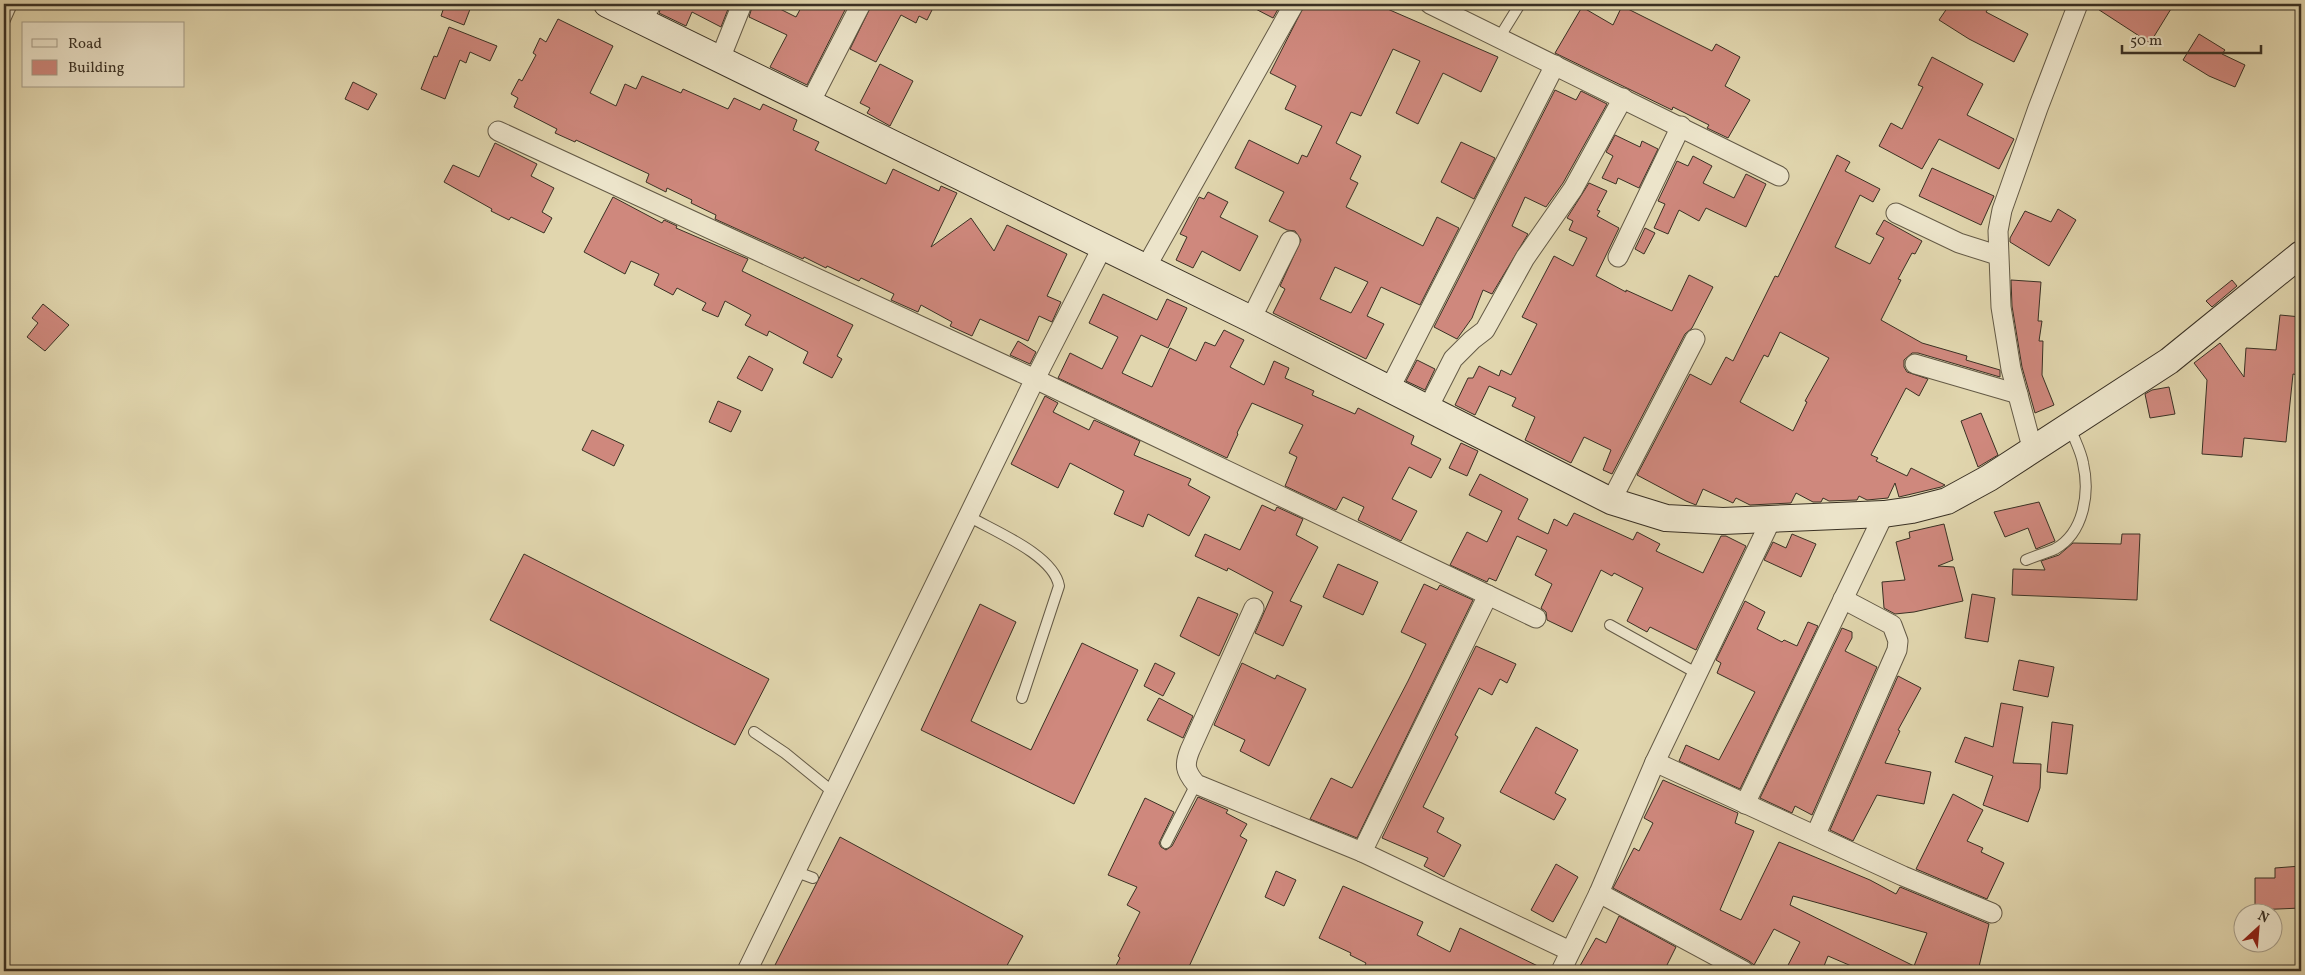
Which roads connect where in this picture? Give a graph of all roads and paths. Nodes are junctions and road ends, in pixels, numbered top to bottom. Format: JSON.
{"nodes":[{"id":1,"x":12,"y":4,"type":"edge"},
{"id":2,"x":607,"y":4,"type":"edge"},
{"id":3,"x":742,"y":4,"type":"edge"},
{"id":4,"x":861,"y":4,"type":"edge"},
{"id":5,"x":1294,"y":4,"type":"edge"},
{"id":6,"x":1430,"y":4,"type":"edge"},
{"id":7,"x":1520,"y":4,"type":"edge"},
{"id":8,"x":2078,"y":4,"type":"edge"},
{"id":9,"x":647,"y":12,"type":"edge"},
{"id":10,"x":4,"y":22,"type":"edge"},
{"id":11,"x":1499,"y":38,"type":"junction"},
{"id":12,"x":720,"y":59,"type":"junction"},
{"id":13,"x":1555,"y":65,"type":"junction"},
{"id":14,"x":1623,"y":98,"type":"junction"},
{"id":15,"x":810,"y":103,"type":"junction"},
{"id":16,"x":1681,"y":126,"type":"junction"},
{"id":17,"x":498,"y":131,"type":"dead end"},
{"id":18,"x":1779,"y":176,"type":"dead end"},
{"id":19,"x":1896,"y":213,"type":"dead end"},
{"id":20,"x":1290,"y":241,"type":"dead end"},
{"id":21,"x":1103,"y":246,"type":"junction"},
{"id":22,"x":2301,"y":254,"type":"edge"},
{"id":23,"x":1997,"y":255,"type":"junction"},
{"id":24,"x":1618,"y":257,"type":"dead end"},
{"id":25,"x":1146,"y":267,"type":"junction"},
{"id":26,"x":1251,"y":319,"type":"junction"},
{"id":27,"x":1694,"y":339,"type":"dead end"},
{"id":28,"x":1915,"y":364,"type":"dead end"},
{"id":29,"x":1035,"y":378,"type":"junction"},
{"id":30,"x":1390,"y":388,"type":"junction"},
{"id":31,"x":2018,"y":394,"type":"junction"},
{"id":32,"x":1428,"y":408,"type":"junction"},
{"id":33,"x":2070,"y":427,"type":"junction"},
{"id":34,"x":2033,"y":451,"type":"junction"},
{"id":35,"x":1611,"y":500,"type":"junction"},
{"id":36,"x":1884,"y":514,"type":"junction"},
{"id":37,"x":968,"y":516,"type":"junction"},
{"id":38,"x":1771,"y":520,"type":"junction"},
{"id":39,"x":2026,"y":560,"type":"dead end"},
{"id":40,"x":1488,"y":595,"type":"junction"},
{"id":41,"x":1843,"y":599,"type":"junction"},
{"id":42,"x":1254,"y":608,"type":"dead end"},
{"id":43,"x":1536,"y":618,"type":"dead end"},
{"id":44,"x":1610,"y":625,"type":"dead end"},
{"id":45,"x":1698,"y":674,"type":"junction"},
{"id":46,"x":1022,"y":698,"type":"dead end"},
{"id":47,"x":754,"y":732,"type":"dead end"},
{"id":48,"x":1655,"y":762,"type":"junction"},
{"id":49,"x":1196,"y":784,"type":"junction"},
{"id":50,"x":833,"y":792,"type":"junction"},
{"id":51,"x":1745,"y":804,"type":"junction"},
{"id":52,"x":1816,"y":834,"type":"junction"},
{"id":53,"x":1166,"y":843,"type":"dead end"},
{"id":54,"x":1362,"y":852,"type":"junction"},
{"id":55,"x":794,"y":872,"type":"junction"},
{"id":56,"x":813,"y":878,"type":"dead end"},
{"id":57,"x":1599,"y":893,"type":"junction"},
{"id":58,"x":1992,"y":913,"type":"dead end"},
{"id":59,"x":1570,"y":951,"type":"junction"},
{"id":60,"x":747,"y":971,"type":"edge"},
{"id":61,"x":1561,"y":971,"type":"edge"},
{"id":62,"x":1744,"y":971,"type":"edge"}],
"edges":[{"from":1,"to":10,"type":"lane"},
{"from":2,"to":9,"type":"street"},
{"from":3,"to":12,"type":"street"},
{"from":4,"to":15,"type":"street"},
{"from":5,"to":25,"type":"street"},
{"from":6,"to":11,"type":"street"},
{"from":7,"to":11,"type":"lane"},
{"from":8,"to":23,"type":"street"},
{"from":9,"to":12,"type":"street"},
{"from":11,"to":13,"type":"street"},
{"from":12,"to":15,"type":"street"},
{"from":13,"to":14,"type":"street"},
{"from":13,"to":30,"type":"street"},
{"from":14,"to":16,"type":"street"},
{"from":14,"to":32,"type":"street"},
{"from":15,"to":21,"type":"street"},
{"from":16,"to":18,"type":"street"},
{"from":16,"to":24,"type":"street"},
{"from":17,"to":29,"type":"street"},
{"from":19,"to":23,"type":"street"},
{"from":20,"to":26,"type":"street"},
{"from":21,"to":25,"type":"street"},
{"from":21,"to":29,"type":"street"},
{"from":22,"to":33,"type":"street"},
{"from":23,"to":31,"type":"street"},
{"from":25,"to":26,"type":"street"},
{"from":26,"to":30,"type":"street"},
{"from":27,"to":35,"type":"street"},
{"from":28,"to":31,"type":"street"},
{"from":29,"to":37,"type":"street"},
{"from":29,"to":40,"type":"street"},
{"from":30,"to":32,"type":"street"},
{"from":31,"to":34,"type":"street"},
{"from":32,"to":35,"type":"street"},
{"from":33,"to":34,"type":"street"},
{"from":33,"to":39,"type":"lane"},
{"from":34,"to":36,"type":"street"},
{"from":35,"to":38,"type":"street"},
{"from":36,"to":38,"type":"street"},
{"from":36,"to":41,"type":"street"},
{"from":37,"to":46,"type":"lane"},
{"from":37,"to":50,"type":"street"},
{"from":38,"to":45,"type":"street"},
{"from":40,"to":43,"type":"street"},
{"from":40,"to":54,"type":"street"},
{"from":41,"to":51,"type":"street"},
{"from":41,"to":52,"type":"street"},
{"from":42,"to":49,"type":"street"},
{"from":44,"to":45,"type":"lane"},
{"from":45,"to":48,"type":"street"},
{"from":47,"to":50,"type":"lane"},
{"from":48,"to":51,"type":"street"},
{"from":48,"to":57,"type":"street"},
{"from":49,"to":53,"type":"lane"},
{"from":49,"to":54,"type":"street"},
{"from":50,"to":55,"type":"street"},
{"from":51,"to":52,"type":"street"},
{"from":52,"to":58,"type":"street"},
{"from":54,"to":59,"type":"street"},
{"from":55,"to":56,"type":"lane"},
{"from":55,"to":60,"type":"street"},
{"from":57,"to":59,"type":"street"},
{"from":57,"to":62,"type":"street"},
{"from":59,"to":61,"type":"street"}]}
